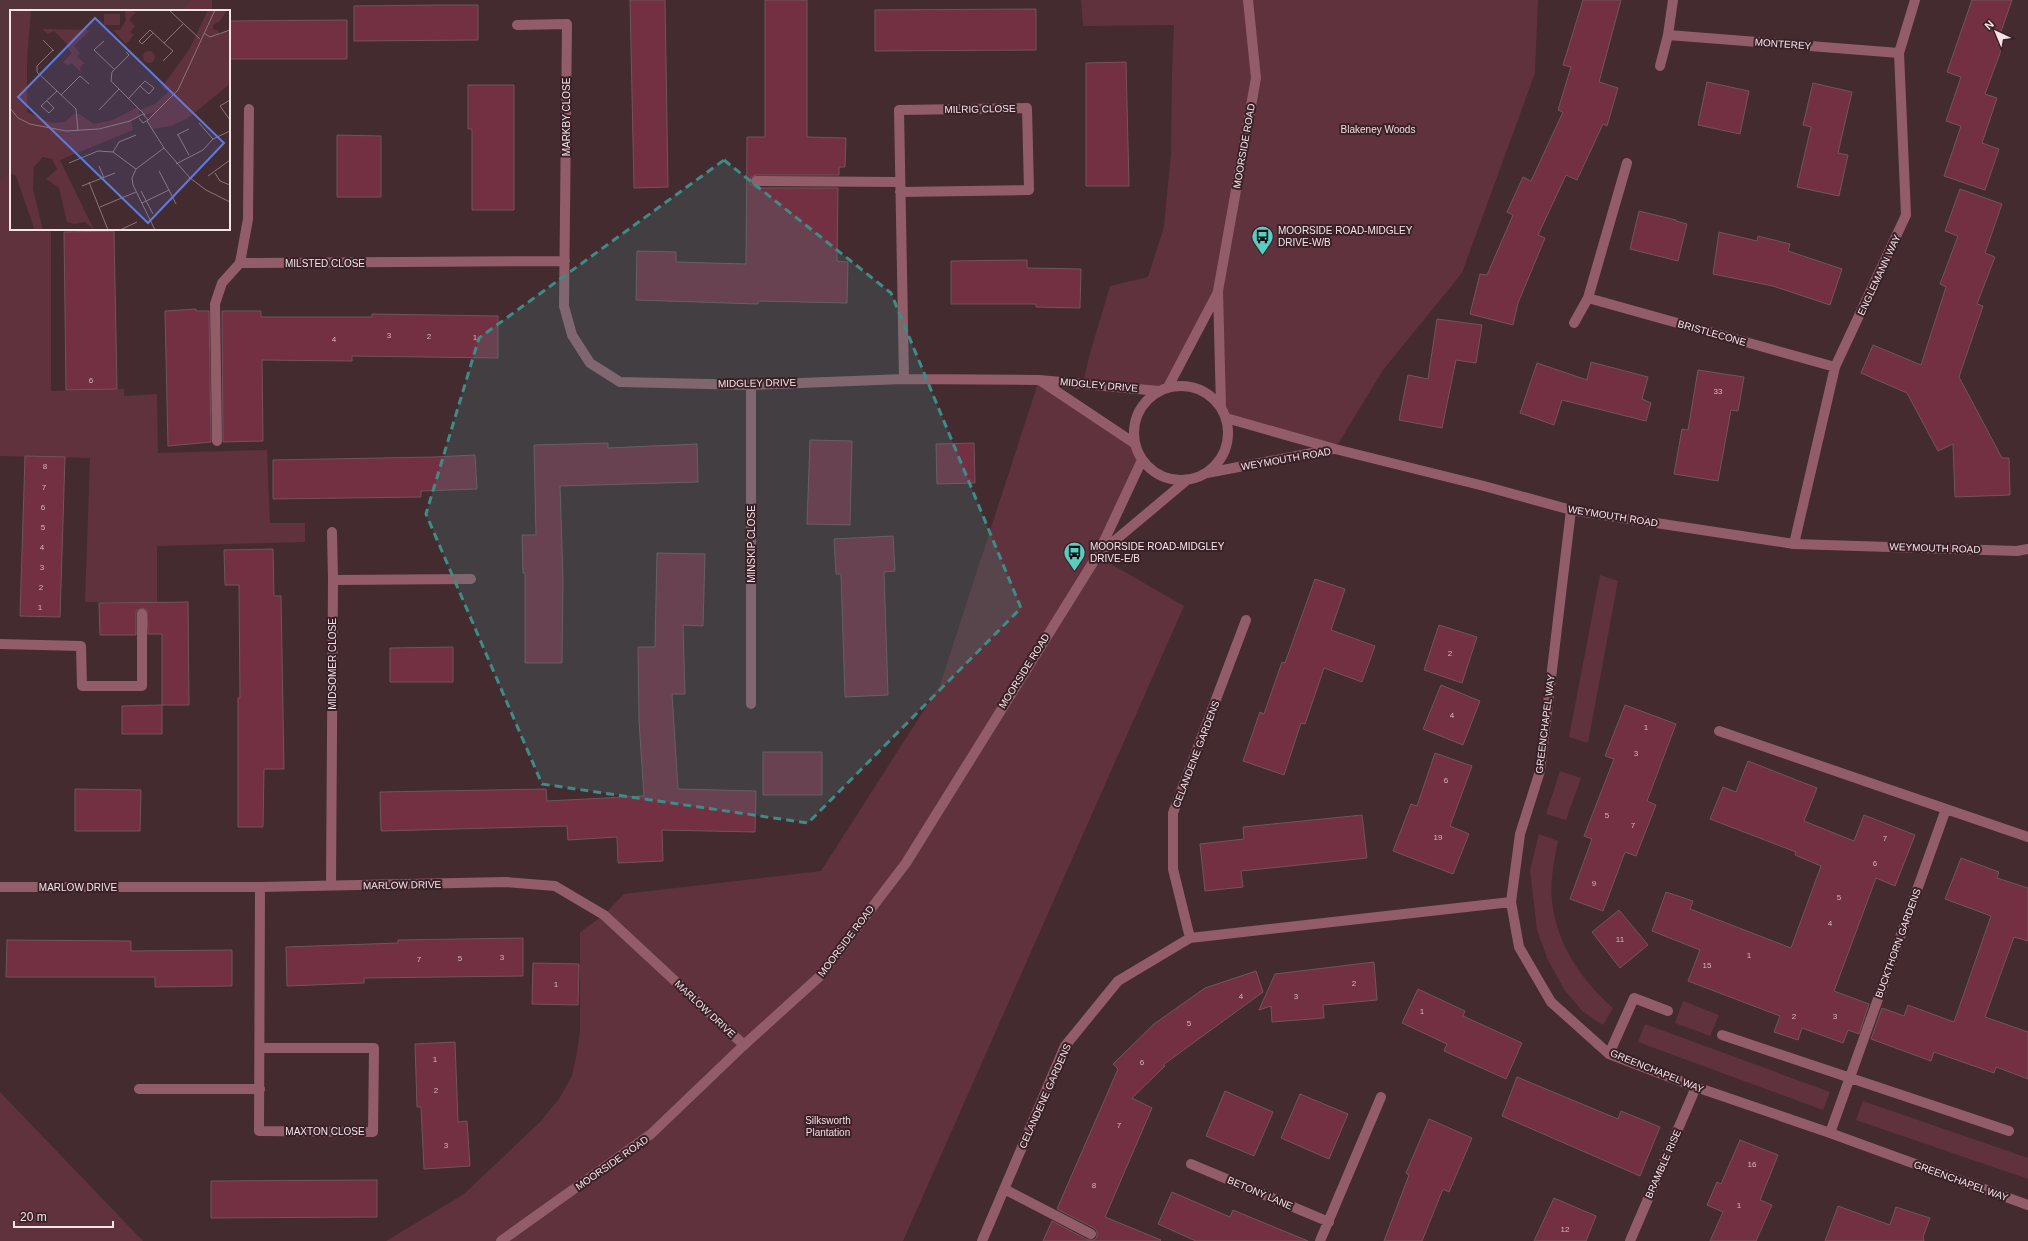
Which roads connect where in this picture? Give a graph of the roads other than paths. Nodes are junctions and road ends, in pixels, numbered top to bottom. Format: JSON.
{"nodes":[{"id":1,"x":1248,"y":0,"type":"edge"},
{"id":2,"x":1673,"y":0,"type":"edge"},
{"id":3,"x":1914,"y":0,"type":"edge"},
{"id":4,"x":517,"y":25,"type":"dead end"},
{"id":5,"x":1668,"y":36,"type":"junction"},
{"id":6,"x":1899,"y":53,"type":"junction"},
{"id":7,"x":1660,"y":66,"type":"dead end"},
{"id":8,"x":248,"y":109,"type":"dead end"},
{"id":9,"x":1627,"y":163,"type":"dead end"},
{"id":10,"x":756,"y":181,"type":"dead end"},
{"id":11,"x":900,"y":187,"type":"junction"},
{"id":12,"x":565,"y":260,"type":"junction"},
{"id":13,"x":240,"y":263,"type":"junction"},
{"id":14,"x":1218,"y":291,"type":"junction"},
{"id":15,"x":1588,"y":298,"type":"junction"},
{"id":16,"x":1574,"y":323,"type":"dead end"},
{"id":17,"x":1835,"y":368,"type":"junction"},
{"id":18,"x":904,"y":379,"type":"junction"},
{"id":19,"x":1039,"y":380,"type":"junction"},
{"id":20,"x":751,"y":385,"type":"junction"},
{"id":21,"x":1164,"y":389,"type":"junction"},
{"id":22,"x":1222,"y":407,"type":"junction"},
{"id":23,"x":1226,"y":418,"type":"junction"},
{"id":24,"x":217,"y":442,"type":"dead end"},
{"id":25,"x":1134,"y":443,"type":"junction"},
{"id":26,"x":1335,"y":449,"type":"junction"},
{"id":27,"x":1142,"y":460,"type":"junction"},
{"id":28,"x":1207,"y":473,"type":"junction"},
{"id":29,"x":1187,"y":480,"type":"junction"},
{"id":30,"x":1571,"y":510,"type":"junction"},
{"id":31,"x":332,"y":532,"type":"dead end"},
{"id":32,"x":1794,"y":544,"type":"junction"},
{"id":33,"x":2028,"y":549,"type":"edge"},
{"id":34,"x":1097,"y":556,"type":"junction"},
{"id":35,"x":471,"y":579,"type":"dead end"},
{"id":36,"x":333,"y":580,"type":"junction"},
{"id":37,"x":142,"y":614,"type":"dead end"},
{"id":38,"x":1246,"y":620,"type":"dead end"},
{"id":39,"x":0,"y":644,"type":"edge"},
{"id":40,"x":751,"y":704,"type":"dead end"},
{"id":41,"x":1719,"y":732,"type":"dead end"},
{"id":42,"x":1946,"y":808,"type":"junction"},
{"id":43,"x":2028,"y":838,"type":"edge"},
{"id":44,"x":331,"y":886,"type":"junction"},
{"id":45,"x":0,"y":887,"type":"edge"},
{"id":46,"x":260,"y":887,"type":"junction"},
{"id":47,"x":1511,"y":902,"type":"junction"},
{"id":48,"x":1190,"y":938,"type":"junction"},
{"id":49,"x":1668,"y":1011,"type":"dead end"},
{"id":50,"x":1722,"y":1035,"type":"dead end"},
{"id":51,"x":744,"y":1045,"type":"junction"},
{"id":52,"x":260,"y":1048,"type":"junction"},
{"id":53,"x":1609,"y":1054,"type":"junction"},
{"id":54,"x":1850,"y":1078,"type":"junction"},
{"id":55,"x":1696,"y":1088,"type":"junction"},
{"id":56,"x":139,"y":1089,"type":"dead end"},
{"id":57,"x":260,"y":1089,"type":"junction"},
{"id":58,"x":1381,"y":1097,"type":"dead end"},
{"id":59,"x":2009,"y":1130,"type":"dead end"},
{"id":60,"x":1830,"y":1133,"type":"junction"},
{"id":61,"x":1191,"y":1164,"type":"dead end"},
{"id":62,"x":1004,"y":1189,"type":"junction"},
{"id":63,"x":2028,"y":1206,"type":"edge"},
{"id":64,"x":1329,"y":1222,"type":"junction"},
{"id":65,"x":1091,"y":1234,"type":"dead end"},
{"id":66,"x":501,"y":1241,"type":"edge"},
{"id":67,"x":982,"y":1241,"type":"edge"},
{"id":68,"x":1320,"y":1241,"type":"edge"},
{"id":69,"x":1630,"y":1241,"type":"edge"}],
"edges":[{"from":1,"to":14,"type":"street","name":"MOORSIDE ROAD"},
{"from":2,"to":5,"type":"street"},
{"from":3,"to":6,"type":"street","name":"ENGLEMANN WAY"},
{"from":4,"to":12,"type":"street","name":"MARKBY CLOSE"},
{"from":5,"to":6,"type":"street","name":"MONTEREY"},
{"from":5,"to":7,"type":"street"},
{"from":6,"to":17,"type":"street","name":"ENGLEMANN WAY"},
{"from":8,"to":13,"type":"street"},
{"from":9,"to":15,"type":"street"},
{"from":10,"to":11,"type":"street"},
{"from":11,"to":11,"type":"street","name":"MILRIG CLOSE"},
{"from":11,"to":18,"type":"street","name":"MILRIG CLOSE"},
{"from":12,"to":13,"type":"street","name":"MILSTED CLOSE"},
{"from":12,"to":20,"type":"street","name":"MIDGLEY DRIVE"},
{"from":13,"to":24,"type":"street"},
{"from":14,"to":21,"type":"street","name":"MOORSIDE ROAD"},
{"from":14,"to":22,"type":"street","name":"MOORSIDE ROAD"},
{"from":15,"to":16,"type":"street"},
{"from":15,"to":17,"type":"street","name":"BRISTLECONE"},
{"from":17,"to":32,"type":"street","name":"ENGLEMANN WAY"},
{"from":18,"to":19,"type":"street","name":"MIDGLEY DRIVE"},
{"from":18,"to":20,"type":"street","name":"MIDGLEY DRIVE"},
{"from":19,"to":21,"type":"street","name":"MIDGLEY DRIVE"},
{"from":19,"to":25,"type":"street","name":"MIDGLEY DRIVE"},
{"from":20,"to":40,"type":"street","name":"MINSKIP CLOSE"},
{"from":21,"to":22,"type":"street","name":"MOORSIDE ROAD"},
{"from":21,"to":25,"type":"street","name":"MOORSIDE ROAD"},
{"from":22,"to":23,"type":"street","name":"MOORSIDE ROAD"},
{"from":23,"to":26,"type":"street"},
{"from":23,"to":28,"type":"street","name":"MOORSIDE ROAD"},
{"from":25,"to":27,"type":"street","name":"MOORSIDE ROAD"},
{"from":26,"to":28,"type":"street","name":"WEYMOUTH ROAD"},
{"from":26,"to":30,"type":"street","name":"WEYMOUTH ROAD"},
{"from":27,"to":29,"type":"street","name":"MOORSIDE ROAD"},
{"from":27,"to":34,"type":"street"},
{"from":28,"to":29,"type":"street","name":"MOORSIDE ROAD"},
{"from":29,"to":34,"type":"street"},
{"from":30,"to":32,"type":"street","name":"WEYMOUTH ROAD"},
{"from":30,"to":47,"type":"street","name":"GREENCHAPEL WAY"},
{"from":31,"to":36,"type":"street","name":"MIDSOMER CLOSE"},
{"from":32,"to":33,"type":"street","name":"WEYMOUTH ROAD"},
{"from":34,"to":51,"type":"street","name":"MOORSIDE ROAD"},
{"from":35,"to":36,"type":"street"},
{"from":36,"to":44,"type":"street","name":"MIDSOMER CLOSE"},
{"from":37,"to":39,"type":"street"},
{"from":38,"to":48,"type":"street","name":"CELANDENE GARDENS"},
{"from":41,"to":42,"type":"street"},
{"from":42,"to":43,"type":"street"},
{"from":42,"to":54,"type":"street","name":"BUCKTHORN GARDENS"},
{"from":44,"to":46,"type":"street","name":"MARLOW DRIVE"},
{"from":44,"to":51,"type":"street","name":"MARLOW DRIVE"},
{"from":45,"to":46,"type":"street","name":"MARLOW DRIVE"},
{"from":46,"to":52,"type":"street","name":"MAXTON CLOSE"},
{"from":47,"to":48,"type":"street","name":"CELANDENE GARDENS"},
{"from":47,"to":53,"type":"street","name":"GREENCHAPEL WAY"},
{"from":48,"to":62,"type":"street","name":"CELANDENE GARDENS"},
{"from":49,"to":53,"type":"street"},
{"from":50,"to":54,"type":"street"},
{"from":51,"to":66,"type":"street","name":"MOORSIDE ROAD"},
{"from":52,"to":57,"type":"street","name":"MAXTON CLOSE"},
{"from":52,"to":57,"type":"street","name":"MAXTON CLOSE"},
{"from":53,"to":55,"type":"street","name":"GREENCHAPEL WAY"},
{"from":54,"to":59,"type":"street"},
{"from":54,"to":60,"type":"street","name":"BUCKTHORN GARDENS"},
{"from":55,"to":60,"type":"street","name":"GREENCHAPEL WAY"},
{"from":55,"to":69,"type":"street","name":"BRAMBLE RISE"},
{"from":56,"to":57,"type":"street"},
{"from":58,"to":64,"type":"street"},
{"from":60,"to":63,"type":"street","name":"GREENCHAPEL WAY"},
{"from":61,"to":64,"type":"street","name":"BETONY LANE"},
{"from":62,"to":65,"type":"street"},
{"from":62,"to":67,"type":"street","name":"CELANDENE GARDENS"},
{"from":64,"to":68,"type":"street"}]}
